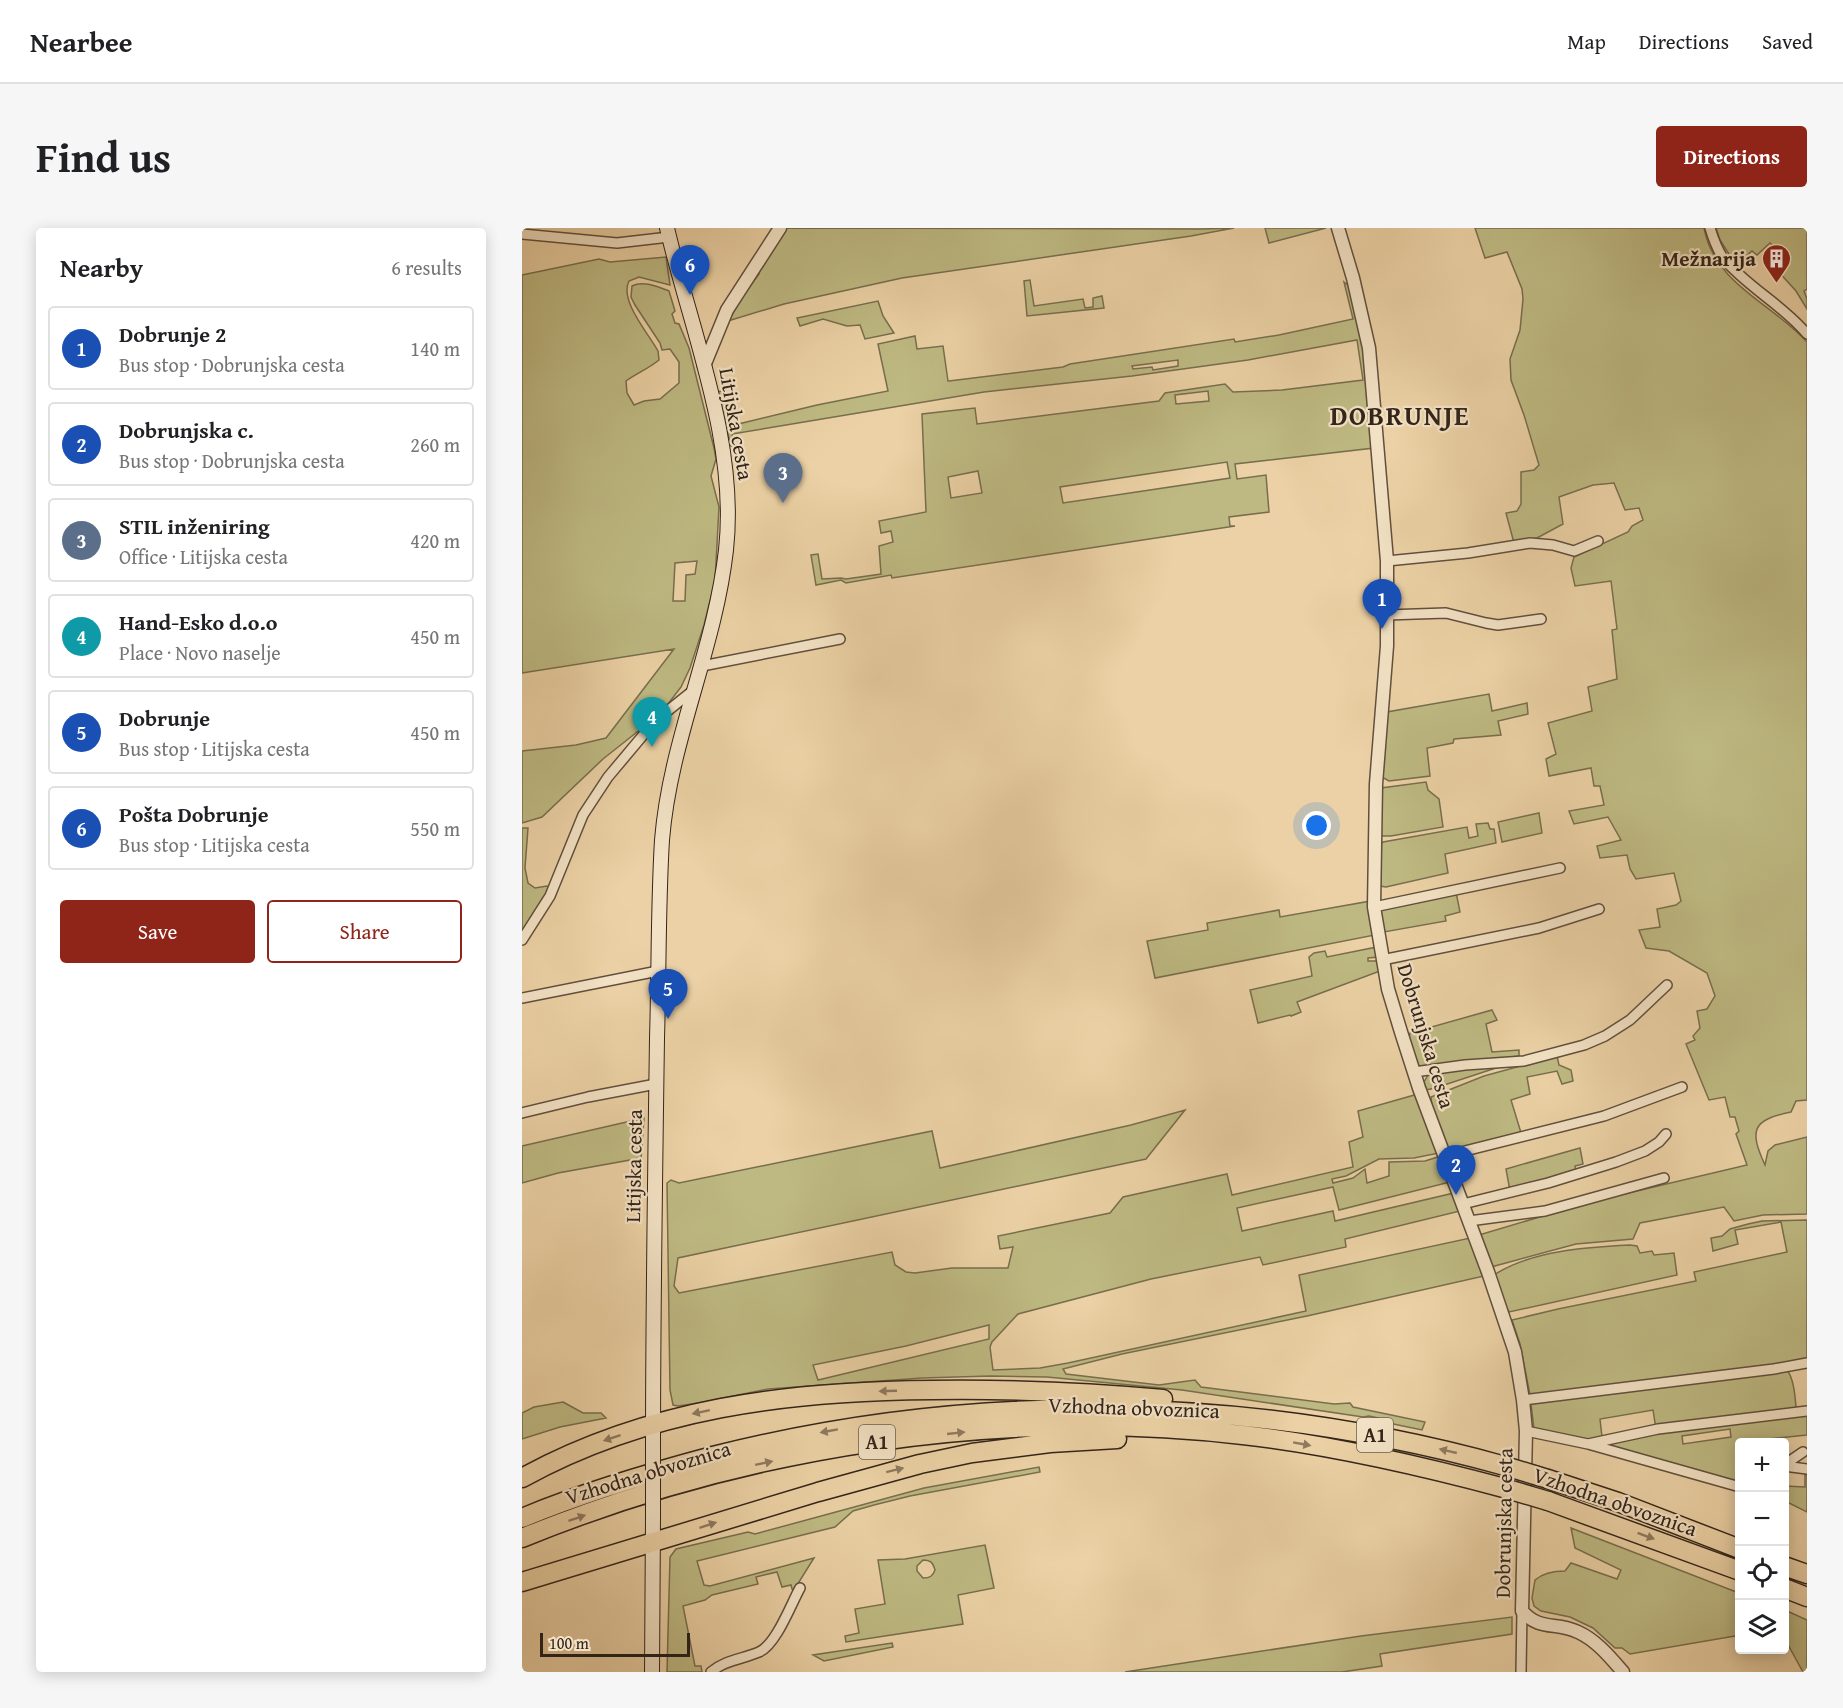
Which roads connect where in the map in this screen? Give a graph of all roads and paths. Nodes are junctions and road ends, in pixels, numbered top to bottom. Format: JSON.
{"nodes":[{"id":1,"x":780,"y":228,"type":"edge"},
{"id":2,"x":1338,"y":228,"type":"edge"},
{"id":3,"x":1710,"y":228,"type":"edge"},
{"id":4,"x":668,"y":232,"type":"edge"},
{"id":5,"x":522,"y":234,"type":"edge"},
{"id":6,"x":1807,"y":334,"type":"edge"},
{"id":7,"x":704,"y":366,"type":"junction"},
{"id":8,"x":1598,"y":541,"type":"dead end"},
{"id":9,"x":1387,"y":561,"type":"junction"},
{"id":10,"x":1386,"y":615,"type":"junction"},
{"id":11,"x":1540,"y":619,"type":"dead end"},
{"id":12,"x":840,"y":639,"type":"dead end"},
{"id":13,"x":702,"y":666,"type":"junction"},
{"id":14,"x":695,"y":688,"type":"junction"},
{"id":15,"x":1560,"y":868,"type":"dead end"},
{"id":16,"x":1374,"y":907,"type":"junction"},
{"id":17,"x":1599,"y":909,"type":"dead end"},
{"id":18,"x":522,"y":940,"type":"edge"},
{"id":19,"x":1382,"y":960,"type":"junction"},
{"id":20,"x":658,"y":971,"type":"junction"},
{"id":21,"x":1667,"y":986,"type":"dead end"},
{"id":22,"x":522,"y":998,"type":"edge"},
{"id":23,"x":1414,"y":1072,"type":"junction"},
{"id":24,"x":656,"y":1084,"type":"junction"},
{"id":25,"x":1682,"y":1087,"type":"dead end"},
{"id":26,"x":522,"y":1113,"type":"edge"},
{"id":27,"x":1666,"y":1134,"type":"dead end"},
{"id":28,"x":1445,"y":1156,"type":"junction"},
{"id":29,"x":1664,"y":1178,"type":"dead end"},
{"id":30,"x":1464,"y":1204,"type":"junction"},
{"id":31,"x":1469,"y":1221,"type":"junction"},
{"id":32,"x":1807,"y":1363,"type":"edge"},
{"id":33,"x":1523,"y":1400,"type":"junction"},
{"id":34,"x":1807,"y":1411,"type":"edge"},
{"id":35,"x":1243,"y":1416,"type":"junction"},
{"id":36,"x":653,"y":1425,"type":"junction"},
{"id":37,"x":1526,"y":1431,"type":"junction"},
{"id":38,"x":1244,"y":1435,"type":"junction"},
{"id":39,"x":1588,"y":1444,"type":"junction"},
{"id":40,"x":1803,"y":1452,"type":"dead end"},
{"id":41,"x":1789,"y":1462,"type":"edge"},
{"id":42,"x":1789,"y":1466,"type":"edge"},
{"id":43,"x":1807,"y":1469,"type":"edge"},
{"id":44,"x":522,"y":1478,"type":"edge"},
{"id":45,"x":1735,"y":1486,"type":"edge"},
{"id":46,"x":522,"y":1518,"type":"edge"},
{"id":47,"x":522,"y":1538,"type":"edge"},
{"id":48,"x":653,"y":1543,"type":"junction"},
{"id":49,"x":1735,"y":1547,"type":"edge"},
{"id":50,"x":1789,"y":1567,"type":"edge"},
{"id":51,"x":1735,"y":1569,"type":"edge"},
{"id":52,"x":1807,"y":1574,"type":"edge"},
{"id":53,"x":522,"y":1582,"type":"edge"},
{"id":54,"x":800,"y":1588,"type":"dead end"},
{"id":55,"x":1789,"y":1590,"type":"edge"},
{"id":56,"x":1807,"y":1597,"type":"edge"},
{"id":57,"x":1522,"y":1611,"type":"junction"},
{"id":58,"x":652,"y":1672,"type":"edge"},
{"id":59,"x":711,"y":1672,"type":"edge"},
{"id":60,"x":1521,"y":1672,"type":"edge"},
{"id":61,"x":1623,"y":1672,"type":"edge"}],
"edges":[{"from":1,"to":7,"type":"street"},
{"from":2,"to":9,"type":"street","name":"Dobrunjska cesta"},
{"from":3,"to":6,"type":"street"},
{"from":4,"to":5,"type":"street"},
{"from":4,"to":7,"type":"main road","name":"Litijska cesta"},
{"from":7,"to":13,"type":"main road","name":"Litijska cesta"},
{"from":8,"to":9,"type":"street"},
{"from":9,"to":10,"type":"street","name":"Dobrunjska cesta"},
{"from":10,"to":11,"type":"street"},
{"from":10,"to":16,"type":"street","name":"Dobrunjska cesta"},
{"from":12,"to":13,"type":"street"},
{"from":13,"to":14,"type":"main road","name":"Litijska cesta"},
{"from":14,"to":18,"type":"street"},
{"from":14,"to":20,"type":"main road","name":"Litijska cesta"},
{"from":15,"to":16,"type":"street"},
{"from":16,"to":19,"type":"street","name":"Dobrunjska cesta"},
{"from":17,"to":19,"type":"street"},
{"from":19,"to":23,"type":"street","name":"Dobrunjska cesta"},
{"from":20,"to":22,"type":"street"},
{"from":20,"to":24,"type":"main road","name":"Litijska cesta"},
{"from":21,"to":23,"type":"street"},
{"from":23,"to":28,"type":"street","name":"Dobrunjska cesta"},
{"from":24,"to":26,"type":"street"},
{"from":24,"to":36,"type":"main road","name":"Litijska cesta"},
{"from":25,"to":28,"type":"street"},
{"from":27,"to":30,"type":"street"},
{"from":28,"to":30,"type":"street","name":"Dobrunjska cesta"},
{"from":29,"to":31,"type":"street"},
{"from":30,"to":31,"type":"street","name":"Dobrunjska cesta"},
{"from":31,"to":33,"type":"street","name":"Dobrunjska cesta"},
{"from":32,"to":33,"type":"street"},
{"from":33,"to":37,"type":"street","name":"Dobrunjska cesta"},
{"from":34,"to":39,"type":"street"},
{"from":35,"to":36,"type":"highway","one_way":true},
{"from":35,"to":46,"type":"highway","name":"Vzhodna obvoznica","number":"A1","one_way":true},
{"from":49,"to":35,"type":"highway","name":"Vzhodna obvoznica","number":"A1","one_way":true,"bridge":true},
{"from":36,"to":44,"type":"highway","one_way":true},
{"from":36,"to":48,"type":"main road","name":"Litijska cesta","bridge":true},
{"from":37,"to":39,"type":"street"},
{"from":37,"to":57,"type":"street","name":"Dobrunjska cesta"},
{"from":47,"to":38,"type":"highway","name":"Vzhodna obvoznica","number":"A1","one_way":true},
{"from":48,"to":38,"type":"highway","one_way":true},
{"from":38,"to":51,"type":"highway","name":"Vzhodna obvoznica","number":"A1","one_way":true,"bridge":true},
{"from":39,"to":45,"type":"street"},
{"from":40,"to":41,"type":"street"},
{"from":42,"to":43,"type":"street"},
{"from":48,"to":53,"type":"highway"},
{"from":48,"to":58,"type":"main road","name":"Litijska cesta"},
{"from":50,"to":52,"type":"highway"},
{"from":54,"to":59,"type":"street"},
{"from":55,"to":56,"type":"highway"},
{"from":57,"to":60,"type":"street"},
{"from":57,"to":61,"type":"street"}]}
